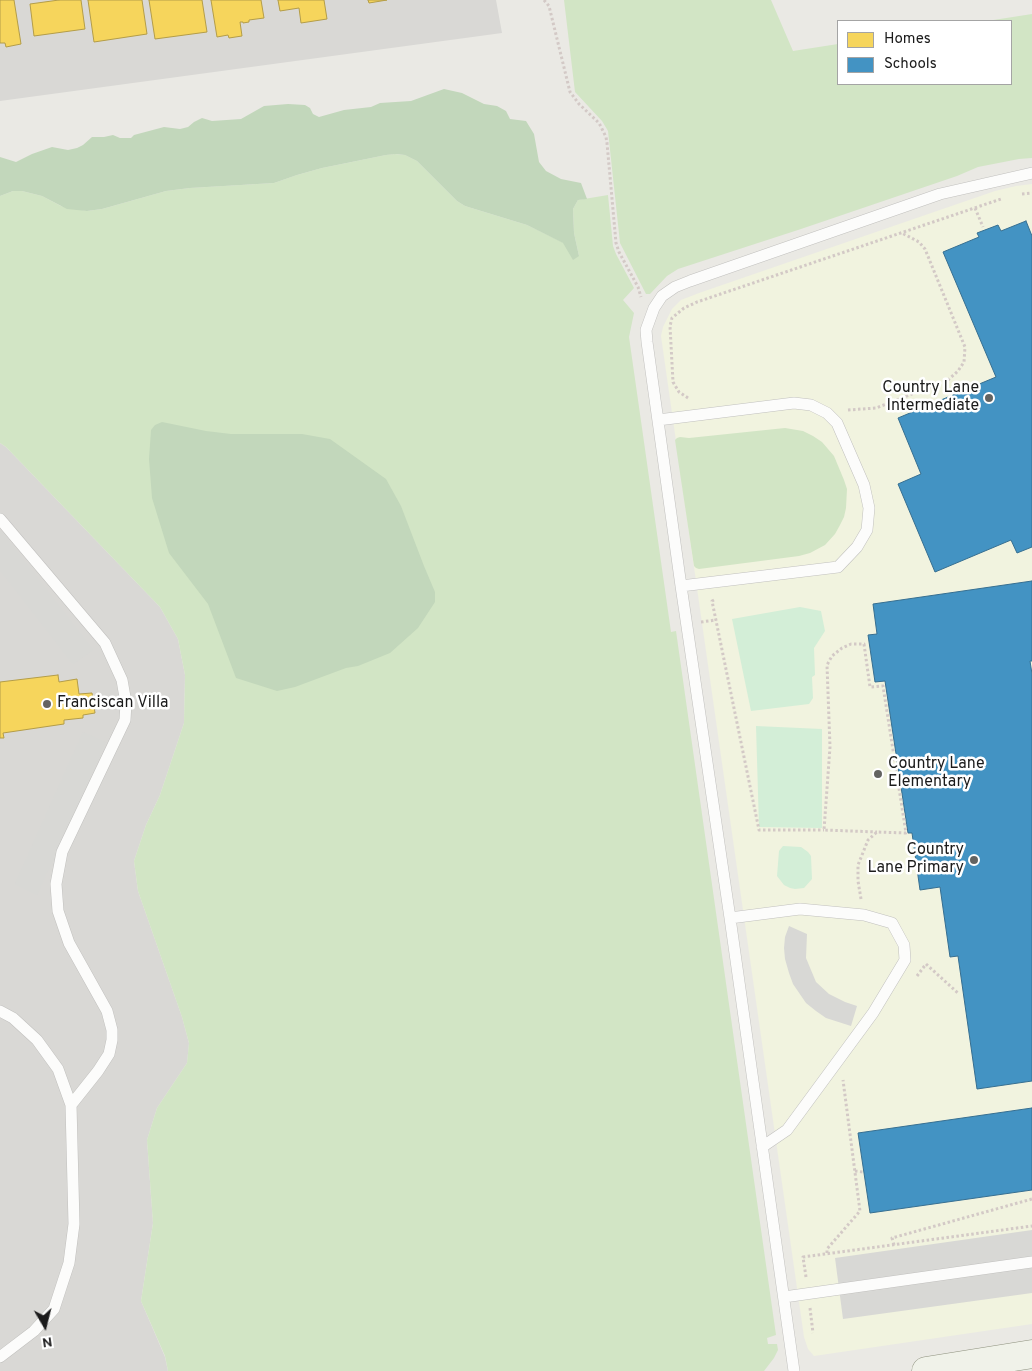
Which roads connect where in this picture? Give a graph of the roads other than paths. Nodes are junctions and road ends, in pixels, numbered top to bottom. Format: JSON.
{"nodes":[{"id":1,"x":1032,"y":173,"type":"edge"},
{"id":2,"x":658,"y":420,"type":"junction"},
{"id":3,"x":0,"y":519,"type":"edge"},
{"id":4,"x":681,"y":586,"type":"junction"},
{"id":5,"x":730,"y":918,"type":"junction"},
{"id":6,"x":0,"y":1011,"type":"edge"},
{"id":7,"x":71,"y":1105,"type":"junction"},
{"id":8,"x":762,"y":1147,"type":"junction"},
{"id":9,"x":1032,"y":1262,"type":"edge"},
{"id":10,"x":784,"y":1296,"type":"junction"},
{"id":11,"x":1032,"y":1354,"type":"edge"},
{"id":12,"x":0,"y":1356,"type":"edge"},
{"id":13,"x":794,"y":1371,"type":"edge"},
{"id":14,"x":926,"y":1371,"type":"edge"}],
"edges":[{"from":1,"to":2,"type":"lane"},
{"from":2,"to":4,"type":"lane"},
{"from":2,"to":4,"type":"lane"},
{"from":3,"to":7,"type":"lane"},
{"from":4,"to":5,"type":"lane"},
{"from":5,"to":8,"type":"lane"},
{"from":5,"to":8,"type":"lane"},
{"from":6,"to":7,"type":"lane"},
{"from":7,"to":12,"type":"lane"},
{"from":8,"to":10,"type":"lane"},
{"from":9,"to":10,"type":"lane"},
{"from":10,"to":13,"type":"lane"},
{"from":11,"to":14,"type":"main road"}]}
